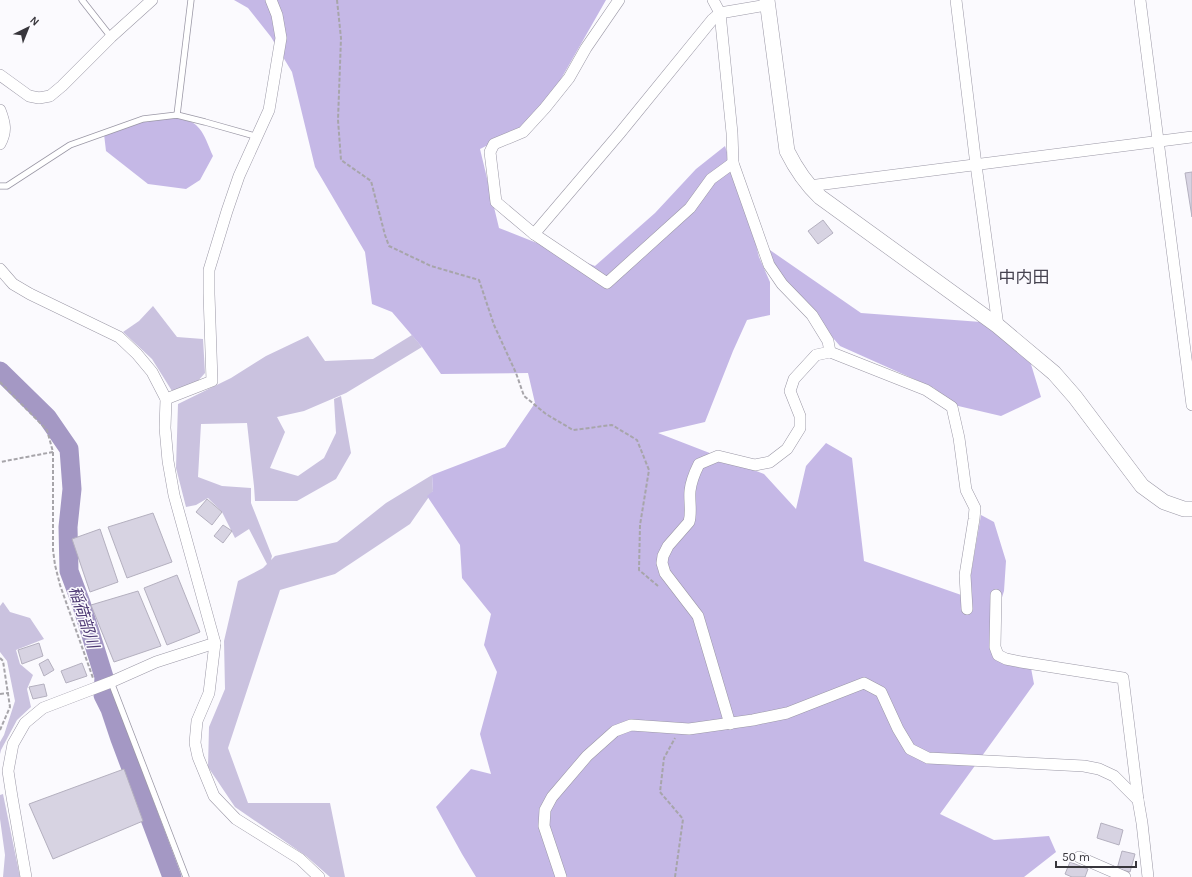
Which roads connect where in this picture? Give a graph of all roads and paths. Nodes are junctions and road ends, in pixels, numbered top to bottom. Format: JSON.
{"nodes":[{"id":1,"x":82,"y":0,"type":"edge"},
{"id":2,"x":152,"y":0,"type":"edge"},
{"id":3,"x":191,"y":0,"type":"edge"},
{"id":4,"x":271,"y":0,"type":"edge"},
{"id":5,"x":337,"y":0,"type":"edge"},
{"id":6,"x":619,"y":0,"type":"edge"},
{"id":7,"x":714,"y":0,"type":"edge"},
{"id":8,"x":956,"y":0,"type":"edge"},
{"id":9,"x":1140,"y":0,"type":"edge"},
{"id":10,"x":767,"y":3,"type":"edge"},
{"id":11,"x":720,"y":13,"type":"junction"},
{"id":12,"x":111,"y":37,"type":"junction"},
{"id":13,"x":0,"y":74,"type":"edge"},
{"id":14,"x":0,"y":110,"type":"edge"},
{"id":15,"x":177,"y":115,"type":"junction"},
{"id":16,"x":258,"y":137,"type":"junction"},
{"id":17,"x":1192,"y":137,"type":"edge"},
{"id":18,"x":1158,"y":141,"type":"junction"},
{"id":19,"x":0,"y":144,"type":"edge"},
{"id":20,"x":733,"y":163,"type":"junction"},
{"id":21,"x":976,"y":165,"type":"junction"},
{"id":22,"x":0,"y":186,"type":"edge"},
{"id":23,"x":809,"y":186,"type":"junction"},
{"id":24,"x":534,"y":234,"type":"junction"},
{"id":25,"x":0,"y":269,"type":"edge"},
{"id":26,"x":998,"y":326,"type":"junction"},
{"id":27,"x":830,"y":352,"type":"junction"},
{"id":28,"x":0,"y":382,"type":"edge"},
{"id":29,"x":166,"y":399,"type":"junction"},
{"id":30,"x":1192,"y":405,"type":"edge"},
{"id":31,"x":53,"y":452,"type":"junction"},
{"id":32,"x":0,"y":462,"type":"edge"},
{"id":33,"x":1192,"y":509,"type":"edge"},
{"id":34,"x":658,"y":586,"type":"dead end"},
{"id":35,"x":996,"y":595,"type":"dead end"},
{"id":36,"x":967,"y":609,"type":"dead end"},
{"id":37,"x":215,"y":643,"type":"junction"},
{"id":38,"x":0,"y":658,"type":"edge"},
{"id":39,"x":111,"y":682,"type":"junction"},
{"id":40,"x":96,"y":687,"type":"junction"},
{"id":41,"x":0,"y":694,"type":"edge"},
{"id":42,"x":9,"y":694,"type":"junction"},
{"id":43,"x":730,"y":724,"type":"junction"},
{"id":44,"x":680,"y":728,"type":"junction"},
{"id":45,"x":0,"y":730,"type":"edge"},
{"id":46,"x":1138,"y":800,"type":"junction"},
{"id":47,"x":1079,"y":857,"type":"dead end"},
{"id":48,"x":26,"y":877,"type":"edge"},
{"id":49,"x":186,"y":877,"type":"edge"},
{"id":50,"x":319,"y":877,"type":"edge"},
{"id":51,"x":561,"y":877,"type":"edge"},
{"id":52,"x":675,"y":877,"type":"edge"},
{"id":53,"x":1125,"y":877,"type":"edge"},
{"id":54,"x":1148,"y":877,"type":"edge"}],
"edges":[{"from":1,"to":12,"type":"lane"},
{"from":2,"to":12,"type":"street"},
{"from":3,"to":15,"type":"lane"},
{"from":4,"to":16,"type":"street"},
{"from":5,"to":34,"type":"path"},
{"from":6,"to":24,"type":"street"},
{"from":7,"to":11,"type":"street"},
{"from":8,"to":21,"type":"street"},
{"from":9,"to":18,"type":"street"},
{"from":10,"to":11,"type":"street"},
{"from":10,"to":23,"type":"street"},
{"from":11,"to":20,"type":"street"},
{"from":11,"to":24,"type":"street"},
{"from":12,"to":13,"type":"street"},
{"from":14,"to":19,"type":"street"},
{"from":15,"to":16,"type":"lane"},
{"from":15,"to":22,"type":"lane"},
{"from":16,"to":29,"type":"street"},
{"from":17,"to":18,"type":"street"},
{"from":18,"to":21,"type":"street"},
{"from":18,"to":30,"type":"street"},
{"from":20,"to":24,"type":"street"},
{"from":20,"to":27,"type":"street"},
{"from":21,"to":23,"type":"street"},
{"from":21,"to":26,"type":"street"},
{"from":23,"to":26,"type":"street"},
{"from":25,"to":29,"type":"street"},
{"from":26,"to":33,"type":"street"},
{"from":27,"to":36,"type":"street"},
{"from":27,"to":43,"type":"street"},
{"from":28,"to":31,"type":"path"},
{"from":29,"to":37,"type":"street"},
{"from":31,"to":32,"type":"path"},
{"from":31,"to":40,"type":"path"},
{"from":35,"to":46,"type":"street"},
{"from":37,"to":39,"type":"street"},
{"from":37,"to":50,"type":"street"},
{"from":38,"to":42,"type":"path"},
{"from":39,"to":40,"type":"street"},
{"from":39,"to":49,"type":"lane"},
{"from":40,"to":48,"type":"street"},
{"from":41,"to":42,"type":"path"},
{"from":42,"to":45,"type":"path"},
{"from":43,"to":44,"type":"street"},
{"from":43,"to":46,"type":"street"},
{"from":44,"to":51,"type":"street"},
{"from":44,"to":52,"type":"path"},
{"from":46,"to":54,"type":"street"},
{"from":47,"to":53,"type":"street"}]}
